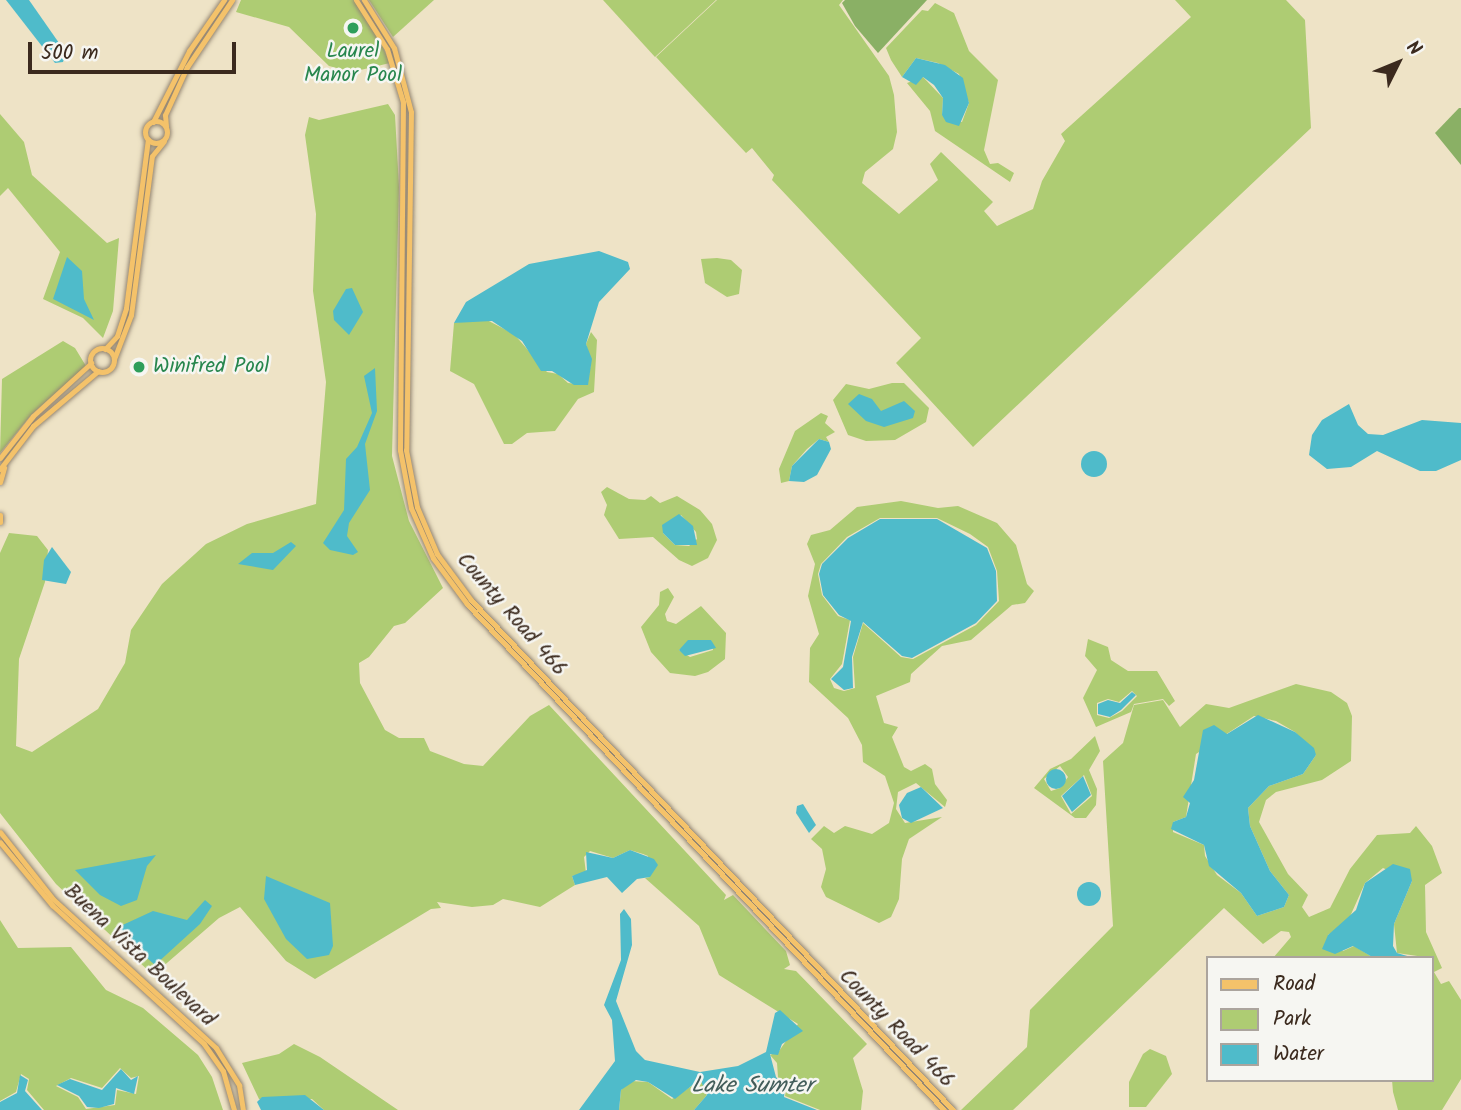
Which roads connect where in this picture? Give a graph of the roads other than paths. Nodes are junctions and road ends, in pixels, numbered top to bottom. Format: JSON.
{"nodes":[{"id":1,"x":232,"y":0,"type":"edge"},
{"id":2,"x":356,"y":0,"type":"edge"},
{"id":3,"x":364,"y":0,"type":"edge"},
{"id":4,"x":223,"y":5,"type":"edge"},
{"id":5,"x":387,"y":49,"type":"junction"},
{"id":6,"x":393,"y":63,"type":"junction"},
{"id":7,"x":400,"y":65,"type":"junction"},
{"id":8,"x":403,"y":76,"type":"junction"},
{"id":9,"x":153,"y":122,"type":"junction"},
{"id":10,"x":166,"y":126,"type":"junction"},
{"id":11,"x":148,"y":139,"type":"junction"},
{"id":12,"x":164,"y":141,"type":"junction"},
{"id":13,"x":105,"y":349,"type":"junction"},
{"id":14,"x":114,"y":359,"type":"junction"},
{"id":15,"x":91,"y":363,"type":"junction"},
{"id":16,"x":98,"y":371,"type":"junction"},
{"id":17,"x":11,"y":453,"type":"junction"},
{"id":18,"x":0,"y":458,"type":"edge"},
{"id":19,"x":0,"y":469,"type":"edge"},
{"id":20,"x":0,"y":482,"type":"edge"},
{"id":21,"x":0,"y":515,"type":"edge"},
{"id":22,"x":0,"y":522,"type":"edge"},
{"id":23,"x":429,"y":551,"type":"junction"},
{"id":24,"x":437,"y":554,"type":"junction"},
{"id":25,"x":0,"y":832,"type":"edge"},
{"id":26,"x":0,"y":842,"type":"edge"},
{"id":27,"x":220,"y":1058,"type":"junction"},
{"id":28,"x":234,"y":1110,"type":"edge"},
{"id":29,"x":243,"y":1110,"type":"edge"},
{"id":30,"x":944,"y":1110,"type":"edge"},
{"id":31,"x":953,"y":1110,"type":"edge"}],
"edges":[{"from":1,"to":4,"type":"main road"},
{"from":2,"to":5,"type":"main road","name":"County Road 466"},
{"from":3,"to":7,"type":"main road","name":"County Road 466"},
{"from":4,"to":9,"type":"main road"},
{"from":4,"to":10,"type":"main road"},
{"from":5,"to":6,"type":"main road","name":"County Road 466"},
{"from":5,"to":7,"type":"main road"},
{"from":6,"to":8,"type":"main road"},
{"from":6,"to":23,"type":"main road","name":"County Road 466"},
{"from":7,"to":8,"type":"main road","name":"County Road 466"},
{"from":8,"to":24,"type":"main road","name":"County Road 466"},
{"from":9,"to":10,"type":"main road"},
{"from":9,"to":11,"type":"main road"},
{"from":10,"to":12,"type":"main road"},
{"from":11,"to":12,"type":"main road"},
{"from":11,"to":13,"type":"main road"},
{"from":12,"to":14,"type":"main road"},
{"from":13,"to":14,"type":"main road"},
{"from":13,"to":15,"type":"main road"},
{"from":14,"to":16,"type":"main road"},
{"from":15,"to":16,"type":"main road"},
{"from":15,"to":18,"type":"main road"},
{"from":16,"to":17,"type":"main road"},
{"from":17,"to":19,"type":"main road"},
{"from":17,"to":20,"type":"main road"},
{"from":21,"to":22,"type":"main road"},
{"from":23,"to":24,"type":"main road"},
{"from":23,"to":30,"type":"main road","name":"County Road 466"},
{"from":24,"to":31,"type":"main road","name":"County Road 466"},
{"from":25,"to":27,"type":"main road","name":"Buena Vista Boulevard"},
{"from":26,"to":27,"type":"main road","name":"Buena Vista Boulevard"},
{"from":27,"to":28,"type":"main road","name":"Buena Vista Boulevard"},
{"from":27,"to":29,"type":"main road","name":"Buena Vista Boulevard"}]}
